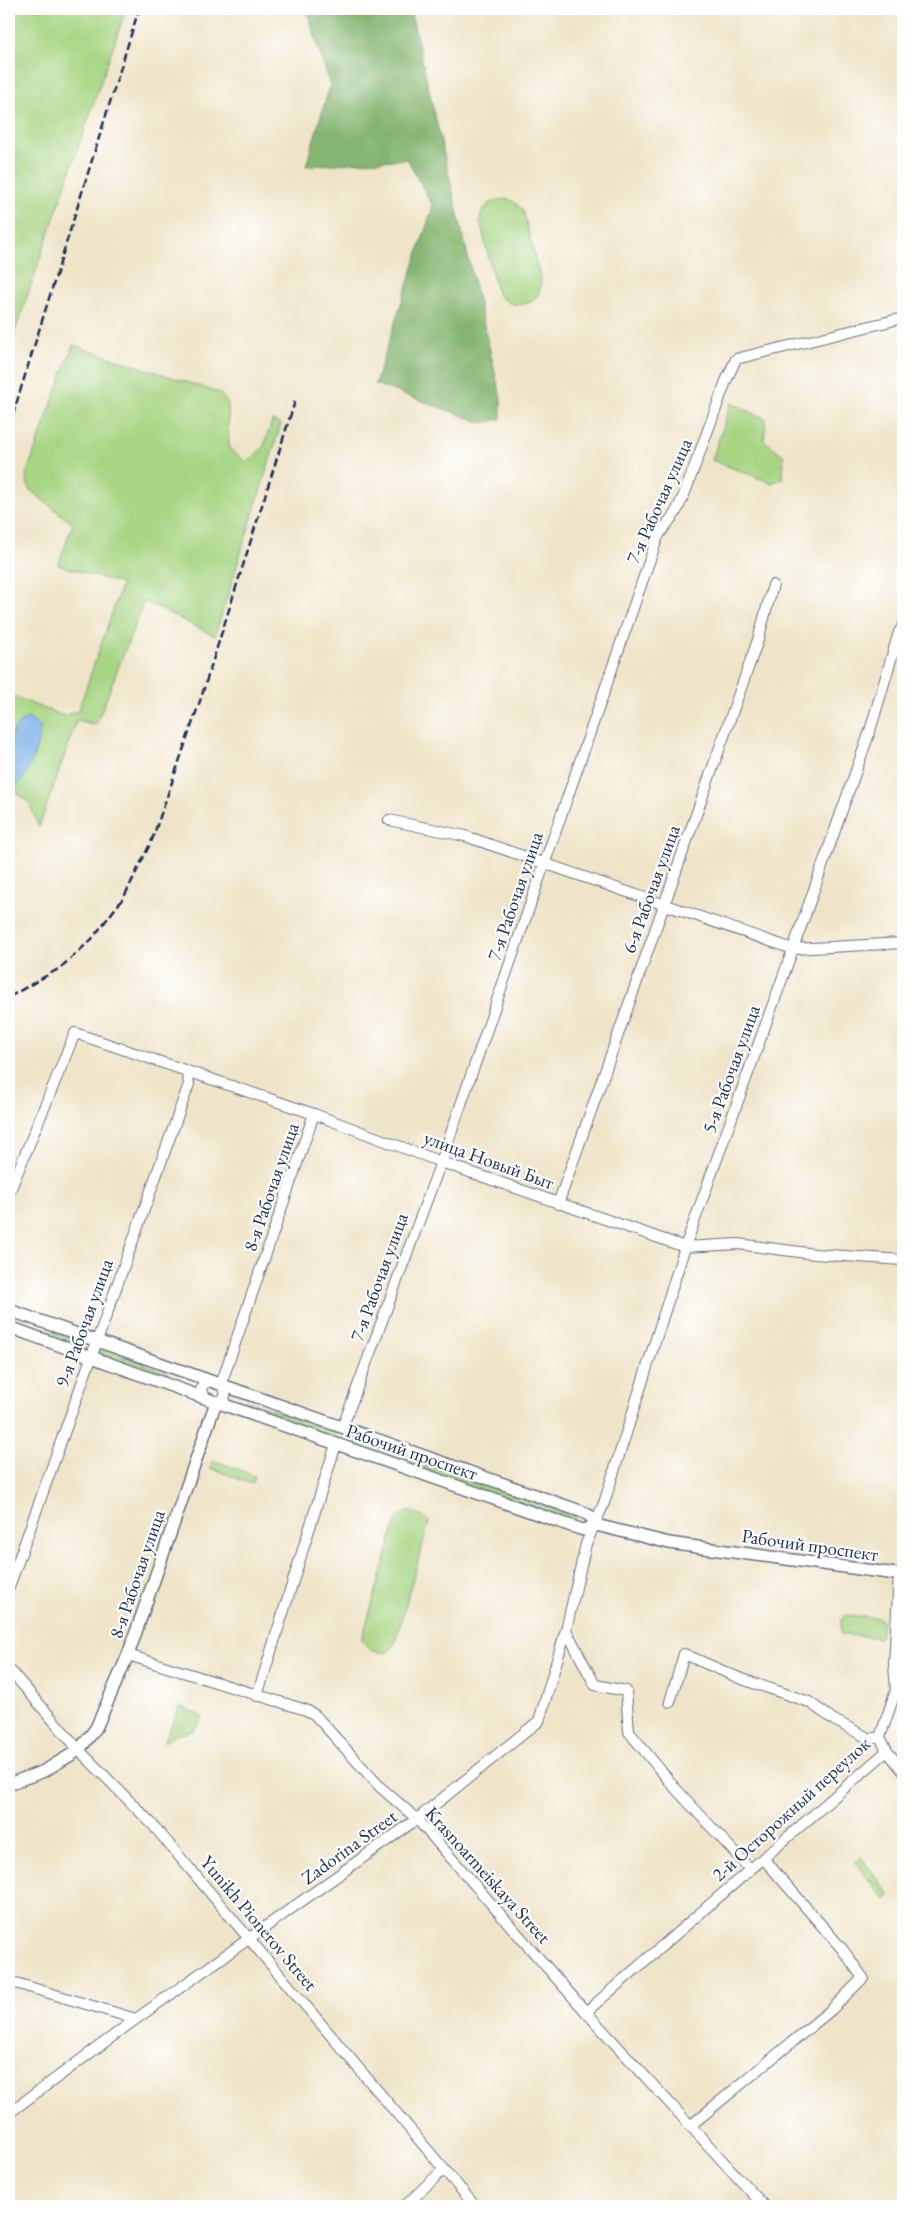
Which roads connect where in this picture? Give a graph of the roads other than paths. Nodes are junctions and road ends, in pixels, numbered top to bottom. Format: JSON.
{"nodes":[{"id":1,"x":903,"y":318,"type":"edge"},
{"id":2,"x":773,"y":585,"type":"dead end"},
{"id":3,"x":903,"y":626,"type":"edge"},
{"id":4,"x":389,"y":820,"type":"dead end"},
{"id":5,"x":545,"y":864,"type":"junction"},
{"id":6,"x":664,"y":904,"type":"junction"},
{"id":7,"x":903,"y":943,"type":"edge"},
{"id":8,"x":793,"y":949,"type":"junction"},
{"id":9,"x":187,"y":1071,"type":"junction"},
{"id":10,"x":314,"y":1114,"type":"junction"},
{"id":11,"x":441,"y":1162,"type":"junction"},
{"id":12,"x":9,"y":1193,"type":"edge"},
{"id":13,"x":558,"y":1204,"type":"junction"},
{"id":14,"x":685,"y":1247,"type":"junction"},
{"id":15,"x":903,"y":1260,"type":"edge"},
{"id":16,"x":9,"y":1310,"type":"edge"},
{"id":17,"x":9,"y":1327,"type":"edge"},
{"id":18,"x":96,"y":1341,"type":"junction"},
{"id":19,"x":90,"y":1358,"type":"junction"},
{"id":20,"x":216,"y":1383,"type":"junction"},
{"id":21,"x":211,"y":1401,"type":"junction"},
{"id":22,"x":342,"y":1426,"type":"junction"},
{"id":23,"x":336,"y":1444,"type":"junction"},
{"id":24,"x":596,"y":1525,"type":"junction"},
{"id":25,"x":901,"y":1575,"type":"edge"},
{"id":26,"x":9,"y":1587,"type":"edge"},
{"id":27,"x":566,"y":1630,"type":"junction"},
{"id":28,"x":128,"y":1655,"type":"junction"},
{"id":29,"x":9,"y":1669,"type":"edge"},
{"id":30,"x":257,"y":1696,"type":"junction"},
{"id":31,"x":670,"y":1702,"type":"dead end"},
{"id":32,"x":880,"y":1737,"type":"junction"},
{"id":33,"x":79,"y":1750,"type":"junction"},
{"id":34,"x":887,"y":1751,"type":"junction"},
{"id":35,"x":903,"y":1771,"type":"edge"},
{"id":36,"x":9,"y":1784,"type":"edge"},
{"id":37,"x":417,"y":1819,"type":"junction"},
{"id":38,"x":763,"y":1858,"type":"junction"},
{"id":39,"x":750,"y":1870,"type":"junction"},
{"id":40,"x":249,"y":1940,"type":"junction"},
{"id":41,"x":9,"y":1981,"type":"edge"},
{"id":42,"x":586,"y":2012,"type":"junction"},
{"id":43,"x":136,"y":2019,"type":"junction"},
{"id":44,"x":9,"y":2113,"type":"edge"},
{"id":45,"x":690,"y":2126,"type":"junction"},
{"id":46,"x":444,"y":2170,"type":"junction"},
{"id":47,"x":405,"y":2206,"type":"edge"},
{"id":48,"x":475,"y":2206,"type":"edge"},
{"id":49,"x":764,"y":2206,"type":"edge"}],
"edges":[{"from":1,"to":5,"type":"street","name":"7-я Рабочая улица"},
{"from":2,"to":6,"type":"street","name":"6-я Рабочая улица"},
{"from":3,"to":8,"type":"street","name":"5-я Рабочая улица"},
{"from":4,"to":5,"type":"street"},
{"from":5,"to":6,"type":"street"},
{"from":5,"to":11,"type":"street","name":"7-я Рабочая улица"},
{"from":6,"to":8,"type":"street"},
{"from":6,"to":13,"type":"street","name":"6-я Рабочая улица"},
{"from":7,"to":8,"type":"street"},
{"from":8,"to":14,"type":"street","name":"5-я Рабочая улица"},
{"from":9,"to":10,"type":"street","name":"улица Новый Быт"},
{"from":9,"to":12,"type":"street","name":"улица Новый Быт"},
{"from":9,"to":18,"type":"street","name":"9-я Рабочая улица"},
{"from":10,"to":11,"type":"street","name":"улица Новый Быт"},
{"from":10,"to":20,"type":"street","name":"8-я Рабочая улица"},
{"from":11,"to":13,"type":"street","name":"улица Новый Быт"},
{"from":11,"to":22,"type":"street","name":"7-я Рабочая улица"},
{"from":13,"to":14,"type":"street","name":"улица Новый Быт"},
{"from":14,"to":15,"type":"street","name":"улица Новый Быт"},
{"from":14,"to":24,"type":"street","name":"5-я Рабочая улица"},
{"from":16,"to":18,"type":"street","name":"Рабочий проспект"},
{"from":17,"to":19,"type":"street","name":"Рабочий проспект"},
{"from":18,"to":19,"type":"street","name":"9-я Рабочая улица"},
{"from":18,"to":20,"type":"street","name":"Рабочий проспект"},
{"from":19,"to":21,"type":"street","name":"Рабочий проспект"},
{"from":19,"to":26,"type":"street","name":"9-я Рабочая улица"},
{"from":20,"to":21,"type":"street"},
{"from":20,"to":21,"type":"street"},
{"from":20,"to":22,"type":"street","name":"Рабочий проспект"},
{"from":21,"to":23,"type":"street","name":"Рабочий проспект"},
{"from":21,"to":28,"type":"street","name":"8-я Рабочая улица"},
{"from":22,"to":24,"type":"street","name":"Рабочий проспект"},
{"from":23,"to":24,"type":"street","name":"Рабочий проспект"},
{"from":23,"to":30,"type":"street"},
{"from":24,"to":25,"type":"street","name":"Рабочий проспект"},
{"from":24,"to":27,"type":"street","name":"Zadorina Street"},
{"from":25,"to":32,"type":"street","name":"2-й Осторожный переулок"},
{"from":27,"to":37,"type":"street","name":"Zadorina Street"},
{"from":27,"to":39,"type":"street"},
{"from":28,"to":30,"type":"street","name":"Krasnoarmeiskaya Street"},
{"from":28,"to":33,"type":"street","name":"8-я Рабочая улица"},
{"from":29,"to":33,"type":"street","name":"Yunikh Pionerov Street"},
{"from":30,"to":37,"type":"street","name":"Krasnoarmeiskaya Street"},
{"from":31,"to":32,"type":"street"},
{"from":32,"to":34,"type":"street","name":"2-й Осторожный переулок"},
{"from":33,"to":36,"type":"street"},
{"from":33,"to":40,"type":"street","name":"Yunikh Pionerov Street"},
{"from":34,"to":35,"type":"street"},
{"from":34,"to":38,"type":"street","name":"2-й Осторожный переулок"},
{"from":37,"to":40,"type":"street","name":"Zadorina Street"},
{"from":37,"to":42,"type":"street","name":"Krasnoarmeiskaya Street"},
{"from":38,"to":39,"type":"street","name":"2-й Осторожный переулок"},
{"from":38,"to":45,"type":"street"},
{"from":39,"to":42,"type":"street","name":"2-й Осторожный переулок"},
{"from":40,"to":43,"type":"street","name":"Zadorina Street"},
{"from":40,"to":46,"type":"street","name":"Yunikh Pionerov Street"},
{"from":41,"to":43,"type":"street"},
{"from":42,"to":45,"type":"street","name":"Krasnoarmeiskaya Street"},
{"from":43,"to":44,"type":"street","name":"Zadorina Street"},
{"from":45,"to":49,"type":"street","name":"Krasnoarmeiskaya Street"},
{"from":46,"to":47,"type":"street"},
{"from":46,"to":48,"type":"street","name":"Yunikh Pionerov Street"}]}
